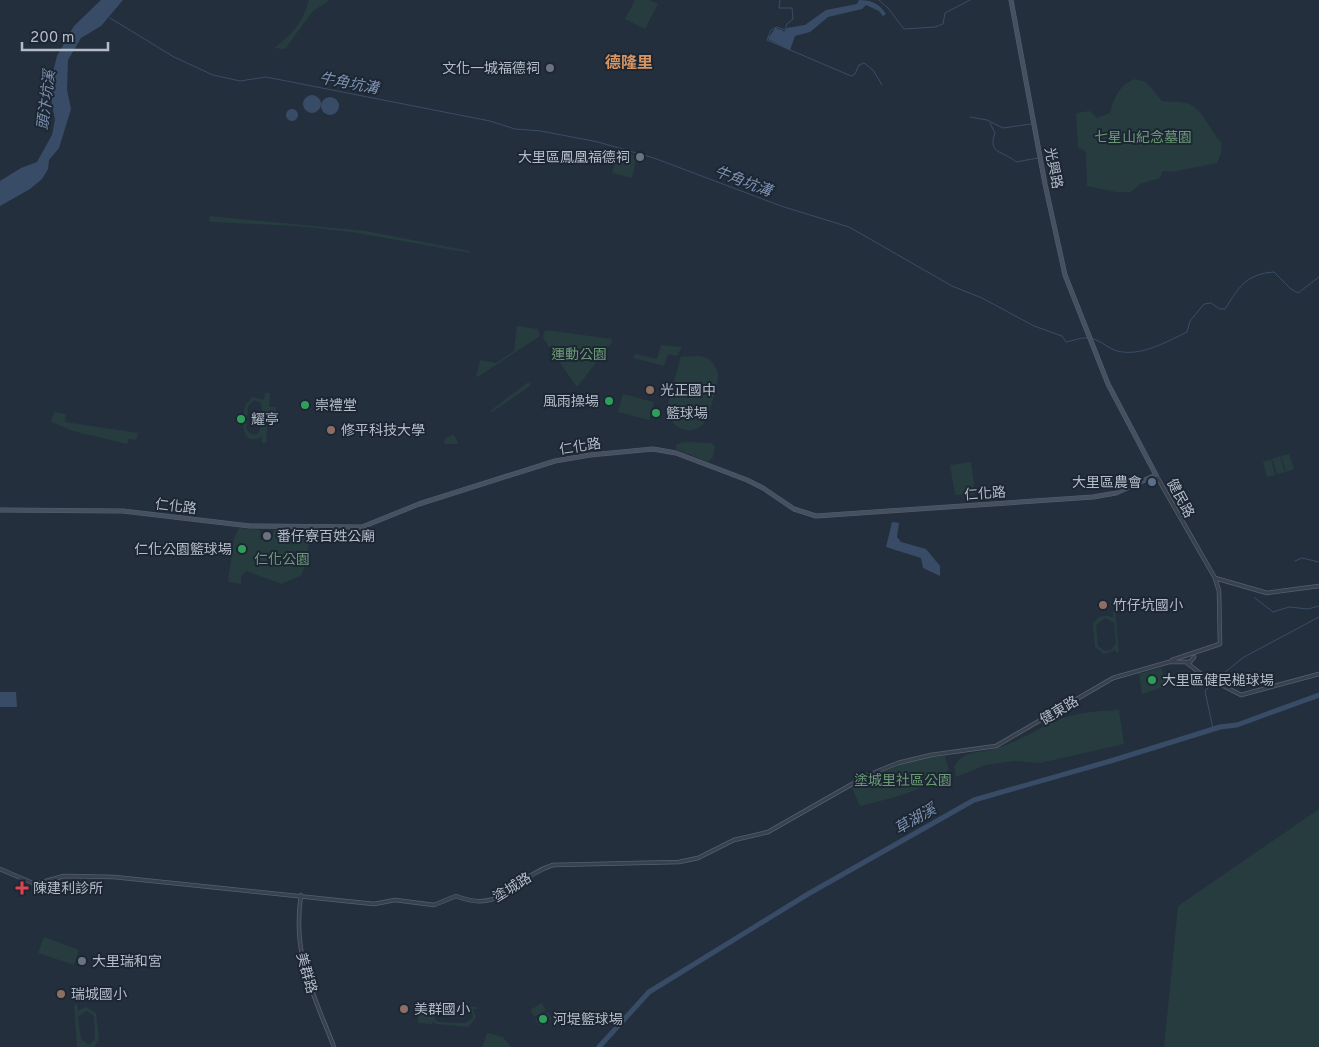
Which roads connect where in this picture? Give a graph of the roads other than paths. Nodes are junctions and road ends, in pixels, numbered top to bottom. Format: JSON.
{"nodes":[{"id":1,"x":1011,"y":0,"type":"edge"},
{"id":2,"x":1093,"y":343,"type":"joint"},
{"id":3,"x":1156,"y":475,"type":"junction"},
{"id":4,"x":0,"y":510,"type":"edge"},
{"id":5,"x":1215,"y":578,"type":"junction"},
{"id":6,"x":1319,"y":586,"type":"edge"},
{"id":7,"x":1189,"y":655,"type":"junction"},
{"id":8,"x":1197,"y":655,"type":"junction"},
{"id":9,"x":1182,"y":661,"type":"junction"},
{"id":10,"x":1169,"y":662,"type":"junction"},
{"id":11,"x":1188,"y":662,"type":"junction"},
{"id":12,"x":1198,"y":669,"type":"junction"},
{"id":13,"x":1319,"y":674,"type":"edge"},
{"id":14,"x":947,"y":752,"type":"joint"},
{"id":15,"x":0,"y":869,"type":"edge"},
{"id":16,"x":301,"y":895,"type":"junction"},
{"id":17,"x":334,"y":1047,"type":"edge"}],
"edges":[{"from":1,"to":2,"type":"main road","name":"光興路"},
{"from":2,"to":3,"type":"main road","name":"健民路"},
{"from":3,"to":4,"type":"main road","name":"仁化路"},
{"from":3,"to":5,"type":"street","name":"健民路"},
{"from":5,"to":6,"type":"street"},
{"from":5,"to":8,"type":"street","name":"健民路"},
{"from":7,"to":8,"type":"street","name":"健東路"},
{"from":7,"to":10,"type":"street","name":"健東路"},
{"from":7,"to":11,"type":"street"},
{"from":8,"to":11,"type":"street"},
{"from":8,"to":12,"type":"street"},
{"from":9,"to":10,"type":"street","name":"健東路"},
{"from":9,"to":11,"type":"street","name":"健東路"},
{"from":9,"to":12,"type":"street"},
{"from":10,"to":14,"type":"street","name":"健東路"},
{"from":12,"to":13,"type":"street"},
{"from":14,"to":16,"type":"street","name":"塗城路"},
{"from":15,"to":16,"type":"street","name":"塗城路"},
{"from":16,"to":17,"type":"street","name":"美群路"}]}
